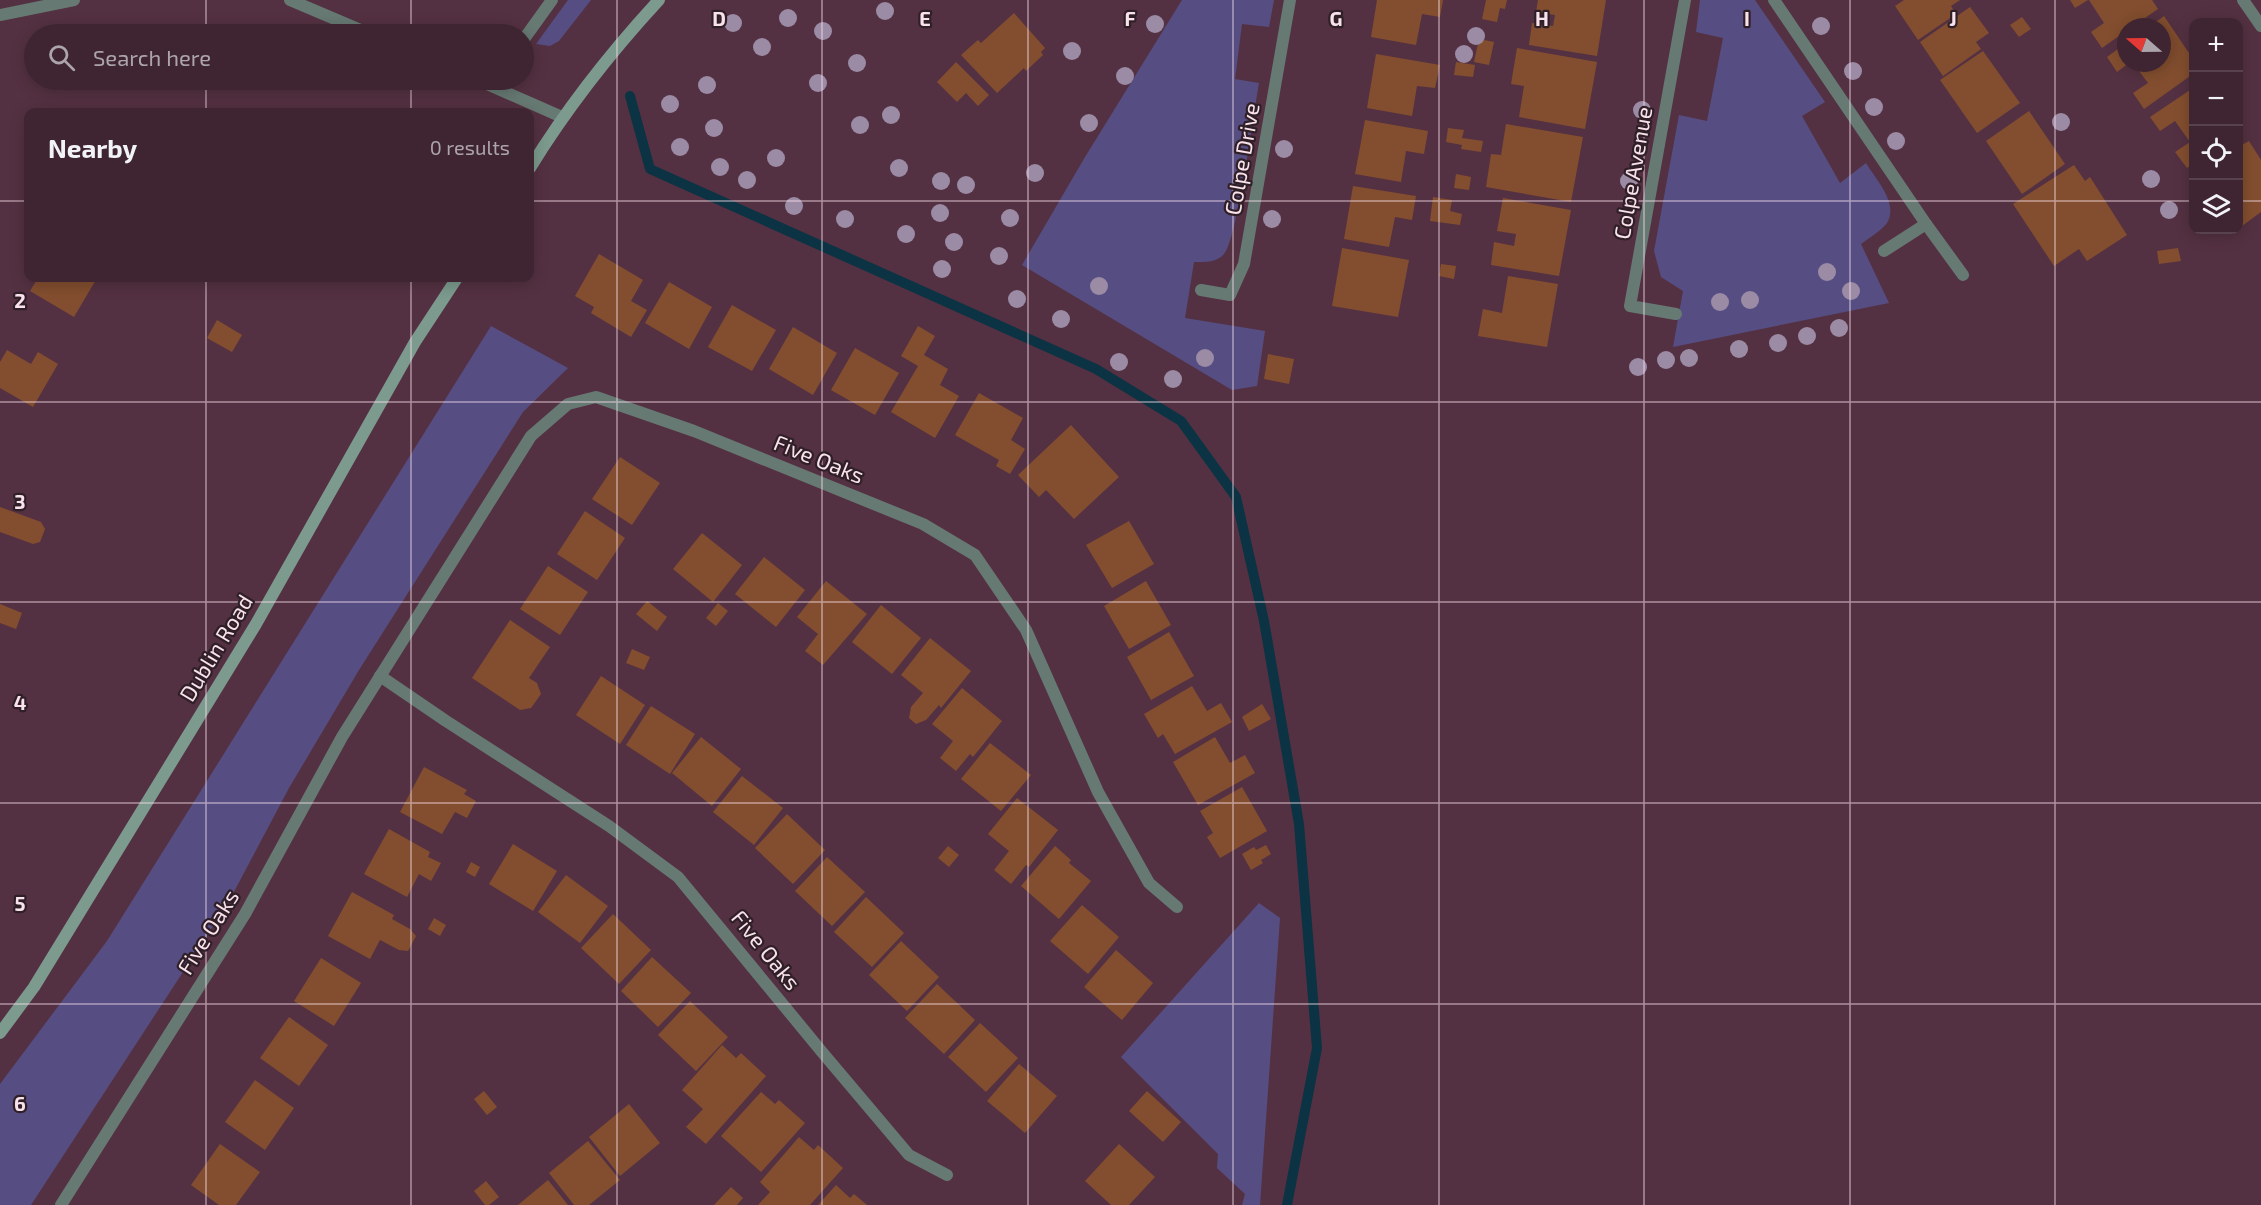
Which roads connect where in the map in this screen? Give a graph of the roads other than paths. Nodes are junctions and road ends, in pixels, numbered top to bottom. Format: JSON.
{"nodes":[{"id":1,"x":74,"y":0,"type":"edge"},
{"id":2,"x":290,"y":0,"type":"edge"},
{"id":3,"x":552,"y":0,"type":"edge"},
{"id":4,"x":659,"y":0,"type":"edge"},
{"id":5,"x":1290,"y":0,"type":"edge"},
{"id":6,"x":1685,"y":0,"type":"edge"},
{"id":7,"x":1774,"y":0,"type":"edge"},
{"id":8,"x":2243,"y":0,"type":"edge"},
{"id":9,"x":0,"y":15,"type":"edge"},
{"id":10,"x":346,"y":24,"type":"edge"},
{"id":11,"x":534,"y":25,"type":"edge"},
{"id":12,"x":2261,"y":26,"type":"edge"},
{"id":13,"x":510,"y":90,"type":"edge"},
{"id":14,"x":562,"y":117,"type":"junction"},
{"id":15,"x":534,"y":162,"type":"edge"},
{"id":16,"x":1926,"y":224,"type":"junction"},
{"id":17,"x":1884,"y":251,"type":"dead end"},
{"id":18,"x":1963,"y":275,"type":"dead end"},
{"id":19,"x":455,"y":282,"type":"edge"},
{"id":20,"x":1201,"y":290,"type":"dead end"},
{"id":21,"x":1676,"y":314,"type":"dead end"},
{"id":22,"x":380,"y":676,"type":"junction"},
{"id":23,"x":1177,"y":907,"type":"dead end"},
{"id":24,"x":0,"y":1033,"type":"edge"},
{"id":25,"x":947,"y":1175,"type":"dead end"},
{"id":26,"x":61,"y":1205,"type":"edge"}],
"edges":[{"from":1,"to":9,"type":"street"},
{"from":2,"to":10,"type":"street"},
{"from":3,"to":11,"type":"street"},
{"from":4,"to":14,"type":"main road"},
{"from":5,"to":20,"type":"street","name":"Colpe Drive"},
{"from":6,"to":21,"type":"street","name":"Colpe Avenue"},
{"from":7,"to":16,"type":"street"},
{"from":8,"to":12,"type":"street"},
{"from":13,"to":14,"type":"street"},
{"from":14,"to":15,"type":"main road"},
{"from":16,"to":17,"type":"street"},
{"from":16,"to":18,"type":"street"},
{"from":19,"to":24,"type":"main road","name":"Dublin Road"},
{"from":22,"to":23,"type":"street","name":"Five Oaks"},
{"from":22,"to":25,"type":"street","name":"Five Oaks"},
{"from":22,"to":26,"type":"street","name":"Five Oaks"}]}
